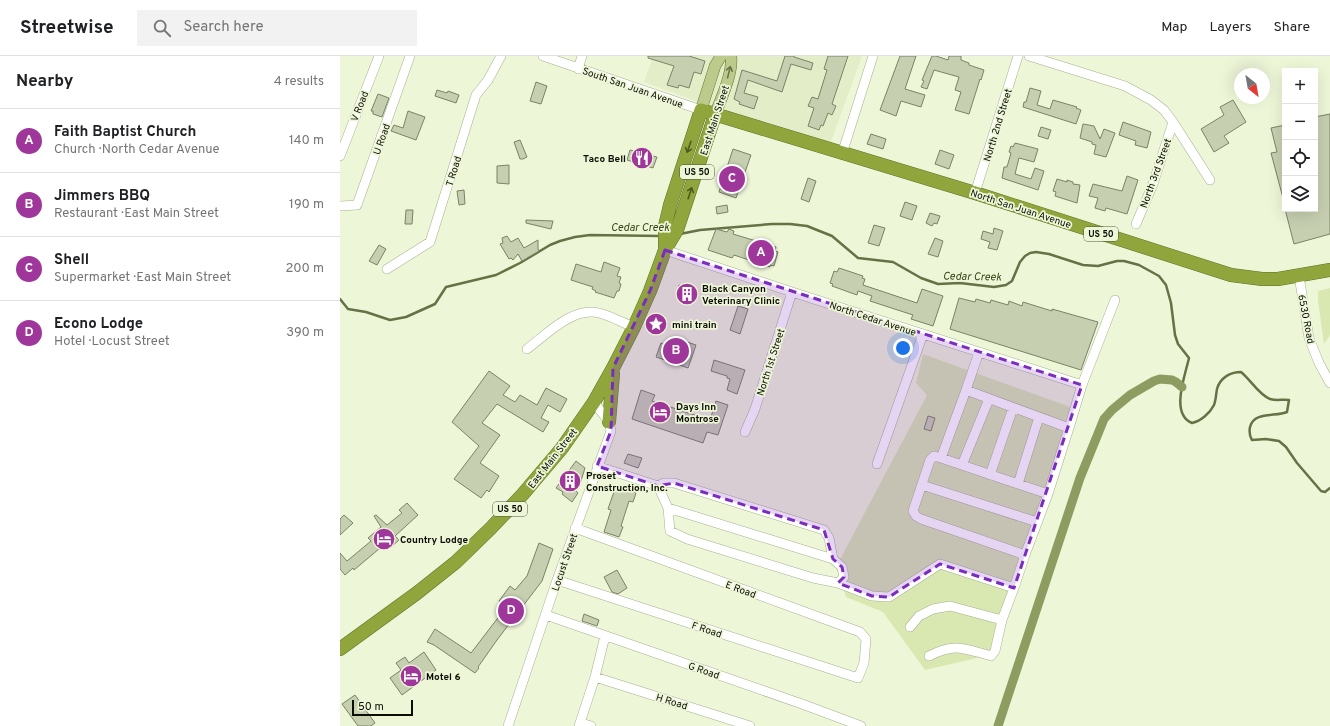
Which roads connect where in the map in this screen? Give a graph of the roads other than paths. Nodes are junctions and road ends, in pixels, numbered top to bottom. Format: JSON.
{"nodes":[{"id":1,"x":379,"y":56,"type":"edge"},
{"id":2,"x":410,"y":56,"type":"edge"},
{"id":3,"x":501,"y":56,"type":"edge"},
{"id":4,"x":543,"y":56,"type":"edge"},
{"id":5,"x":582,"y":56,"type":"edge"},
{"id":6,"x":721,"y":56,"type":"edge"},
{"id":7,"x":731,"y":56,"type":"edge"},
{"id":8,"x":873,"y":56,"type":"edge"},
{"id":9,"x":1018,"y":56,"type":"edge"},
{"id":10,"x":1029,"y":56,"type":"edge"},
{"id":11,"x":578,"y":69,"type":"junction"},
{"id":12,"x":702,"y":110,"type":"junction"},
{"id":13,"x":715,"y":115,"type":"junction"},
{"id":14,"x":1173,"y":122,"type":"junction"},
{"id":15,"x":842,"y":154,"type":"junction"},
{"id":16,"x":340,"y":156,"type":"edge"},
{"id":17,"x":1210,"y":180,"type":"dead end"},
{"id":18,"x":975,"y":193,"type":"junction"},
{"id":19,"x":340,"y":206,"type":"edge"},
{"id":20,"x":1136,"y":224,"type":"dead end"},
{"id":21,"x":671,"y":228,"type":"junction"},
{"id":22,"x":665,"y":250,"type":"junction"},
{"id":23,"x":387,"y":269,"type":"dead end"},
{"id":24,"x":1330,"y":270,"type":"edge"},
{"id":25,"x":1299,"y":276,"type":"junction"},
{"id":26,"x":792,"y":292,"type":"junction"},
{"id":27,"x":1114,"y":300,"type":"dead end"},
{"id":28,"x":634,"y":327,"type":"junction"},
{"id":29,"x":923,"y":334,"type":"junction"},
{"id":30,"x":527,"y":349,"type":"dead end"},
{"id":31,"x":979,"y":352,"type":"junction"},
{"id":32,"x":613,"y":368,"type":"junction"},
{"id":33,"x":1330,"y":383,"type":"edge"},
{"id":34,"x":1082,"y":385,"type":"junction"},
{"id":35,"x":966,"y":390,"type":"junction"},
{"id":36,"x":989,"y":398,"type":"junction"},
{"id":37,"x":594,"y":402,"type":"junction"},
{"id":38,"x":1013,"y":408,"type":"junction"},
{"id":39,"x":1040,"y":417,"type":"junction"},
{"id":40,"x":609,"y":422,"type":"junction"},
{"id":41,"x":1069,"y":428,"type":"junction"},
{"id":42,"x":745,"y":432,"type":"dead end"},
{"id":43,"x":941,"y":458,"type":"junction"},
{"id":44,"x":877,"y":464,"type":"dead end"},
{"id":45,"x":962,"y":465,"type":"junction"},
{"id":46,"x":597,"y":466,"type":"junction"},
{"id":47,"x":990,"y":475,"type":"junction"},
{"id":48,"x":1018,"y":484,"type":"junction"},
{"id":49,"x":922,"y":485,"type":"junction"},
{"id":50,"x":658,"y":486,"type":"junction"},
{"id":51,"x":1048,"y":494,"type":"junction"},
{"id":52,"x":668,"y":508,"type":"junction"},
{"id":53,"x":1038,"y":522,"type":"junction"},
{"id":54,"x":575,"y":528,"type":"junction"},
{"id":55,"x":1025,"y":555,"type":"junction"},
{"id":56,"x":833,"y":559,"type":"junction"},
{"id":57,"x":557,"y":580,"type":"junction"},
{"id":58,"x":838,"y":582,"type":"junction"},
{"id":59,"x":1014,"y":588,"type":"junction"},
{"id":60,"x":546,"y":615,"type":"junction"},
{"id":61,"x":1002,"y":620,"type":"junction"},
{"id":62,"x":910,"y":627,"type":"dead end"},
{"id":63,"x":605,"y":636,"type":"junction"},
{"id":64,"x":340,"y":649,"type":"edge"},
{"id":65,"x":929,"y":656,"type":"dead end"},
{"id":66,"x":595,"y":677,"type":"junction"},
{"id":67,"x":858,"y":678,"type":"joint"},
{"id":68,"x":580,"y":724,"type":"edge"},
{"id":69,"x":508,"y":726,"type":"edge"},
{"id":70,"x":591,"y":726,"type":"edge"},
{"id":71,"x":747,"y":726,"type":"edge"},
{"id":72,"x":861,"y":726,"type":"edge"}],
"edges":[{"from":1,"to":16,"type":"street","name":"V Road"},
{"from":2,"to":19,"type":"street","name":"U Road"},
{"from":3,"to":23,"type":"street","name":"T Road"},
{"from":4,"to":11,"type":"street","name":"South San Juan Avenue"},
{"from":5,"to":11,"type":"street"},
{"from":6,"to":12,"type":"main road","name":"East Main Street"},
{"from":13,"to":7,"type":"main road","name":"East Main Street","one_way":true},
{"from":8,"to":15,"type":"street"},
{"from":9,"to":18,"type":"street","name":"North 2nd Street"},
{"from":10,"to":14,"type":"street"},
{"from":11,"to":12,"type":"street","name":"South San Juan Avenue"},
{"from":12,"to":13,"type":"highway","number":"US 50"},
{"from":12,"to":21,"type":"highway","name":"East Main Street","number":"US 50","one_way":true},
{"from":13,"to":15,"type":"highway","name":"North San Juan Avenue","number":"US 50"},
{"from":21,"to":13,"type":"highway","name":"East Main Street","number":"US 50","one_way":true},
{"from":14,"to":17,"type":"street"},
{"from":14,"to":20,"type":"street","name":"North 3rd Street"},
{"from":15,"to":18,"type":"highway","name":"North San Juan Avenue","number":"US 50"},
{"from":18,"to":25,"type":"highway","name":"North San Juan Avenue","number":"US 50"},
{"from":21,"to":22,"type":"highway","name":"East Main Street","number":"US 50"},
{"from":22,"to":26,"type":"street","name":"North Cedar Avenue"},
{"from":22,"to":28,"type":"highway","name":"East Main Street","number":"US 50"},
{"from":24,"to":25,"type":"highway","name":"North San Juan Avenue","number":"US 50"},
{"from":25,"to":33,"type":"street","name":"6530 Road"},
{"from":26,"to":29,"type":"street","name":"North Cedar Avenue"},
{"from":26,"to":42,"type":"street","name":"North 1st Street"},
{"from":27,"to":34,"type":"street"},
{"from":28,"to":30,"type":"street"},
{"from":28,"to":32,"type":"highway","name":"East Main Street","number":"US 50"},
{"from":29,"to":31,"type":"street","name":"North Cedar Avenue"},
{"from":29,"to":44,"type":"street"},
{"from":31,"to":34,"type":"street","name":"North Cedar Avenue"},
{"from":31,"to":35,"type":"street"},
{"from":32,"to":37,"type":"highway","name":"East Main Street","number":"US 50"},
{"from":32,"to":40,"type":"highway"},
{"from":34,"to":41,"type":"street"},
{"from":35,"to":36,"type":"street"},
{"from":35,"to":43,"type":"street"},
{"from":36,"to":38,"type":"street"},
{"from":36,"to":45,"type":"street"},
{"from":37,"to":40,"type":"street"},
{"from":37,"to":64,"type":"highway","name":"East Main Street","number":"US 50"},
{"from":38,"to":39,"type":"street"},
{"from":38,"to":47,"type":"street"},
{"from":39,"to":41,"type":"street"},
{"from":39,"to":48,"type":"street"},
{"from":40,"to":46,"type":"street","name":"Locust Street"},
{"from":41,"to":51,"type":"street"},
{"from":43,"to":45,"type":"street"},
{"from":43,"to":49,"type":"street"},
{"from":45,"to":47,"type":"street"},
{"from":46,"to":50,"type":"street"},
{"from":46,"to":54,"type":"street","name":"Locust Street"},
{"from":47,"to":48,"type":"street"},
{"from":48,"to":51,"type":"street"},
{"from":49,"to":53,"type":"street"},
{"from":49,"to":55,"type":"street"},
{"from":50,"to":52,"type":"street"},
{"from":50,"to":56,"type":"street"},
{"from":51,"to":53,"type":"street"},
{"from":52,"to":56,"type":"street"},
{"from":52,"to":58,"type":"street"},
{"from":53,"to":55,"type":"street"},
{"from":54,"to":57,"type":"street","name":"Locust Street"},
{"from":54,"to":67,"type":"street","name":"E Road"},
{"from":55,"to":59,"type":"street"},
{"from":56,"to":58,"type":"street"},
{"from":57,"to":60,"type":"street","name":"Locust Street"},
{"from":57,"to":67,"type":"street","name":"F Road"},
{"from":58,"to":59,"type":"street"},
{"from":59,"to":61,"type":"street"},
{"from":60,"to":63,"type":"street","name":"G Road"},
{"from":60,"to":69,"type":"street","name":"Locust Street"},
{"from":61,"to":62,"type":"street"},
{"from":61,"to":65,"type":"street"},
{"from":63,"to":66,"type":"street"},
{"from":63,"to":72,"type":"street","name":"G Road"},
{"from":66,"to":68,"type":"street"},
{"from":66,"to":71,"type":"street","name":"H Road"},
{"from":68,"to":70,"type":"street"}]}
